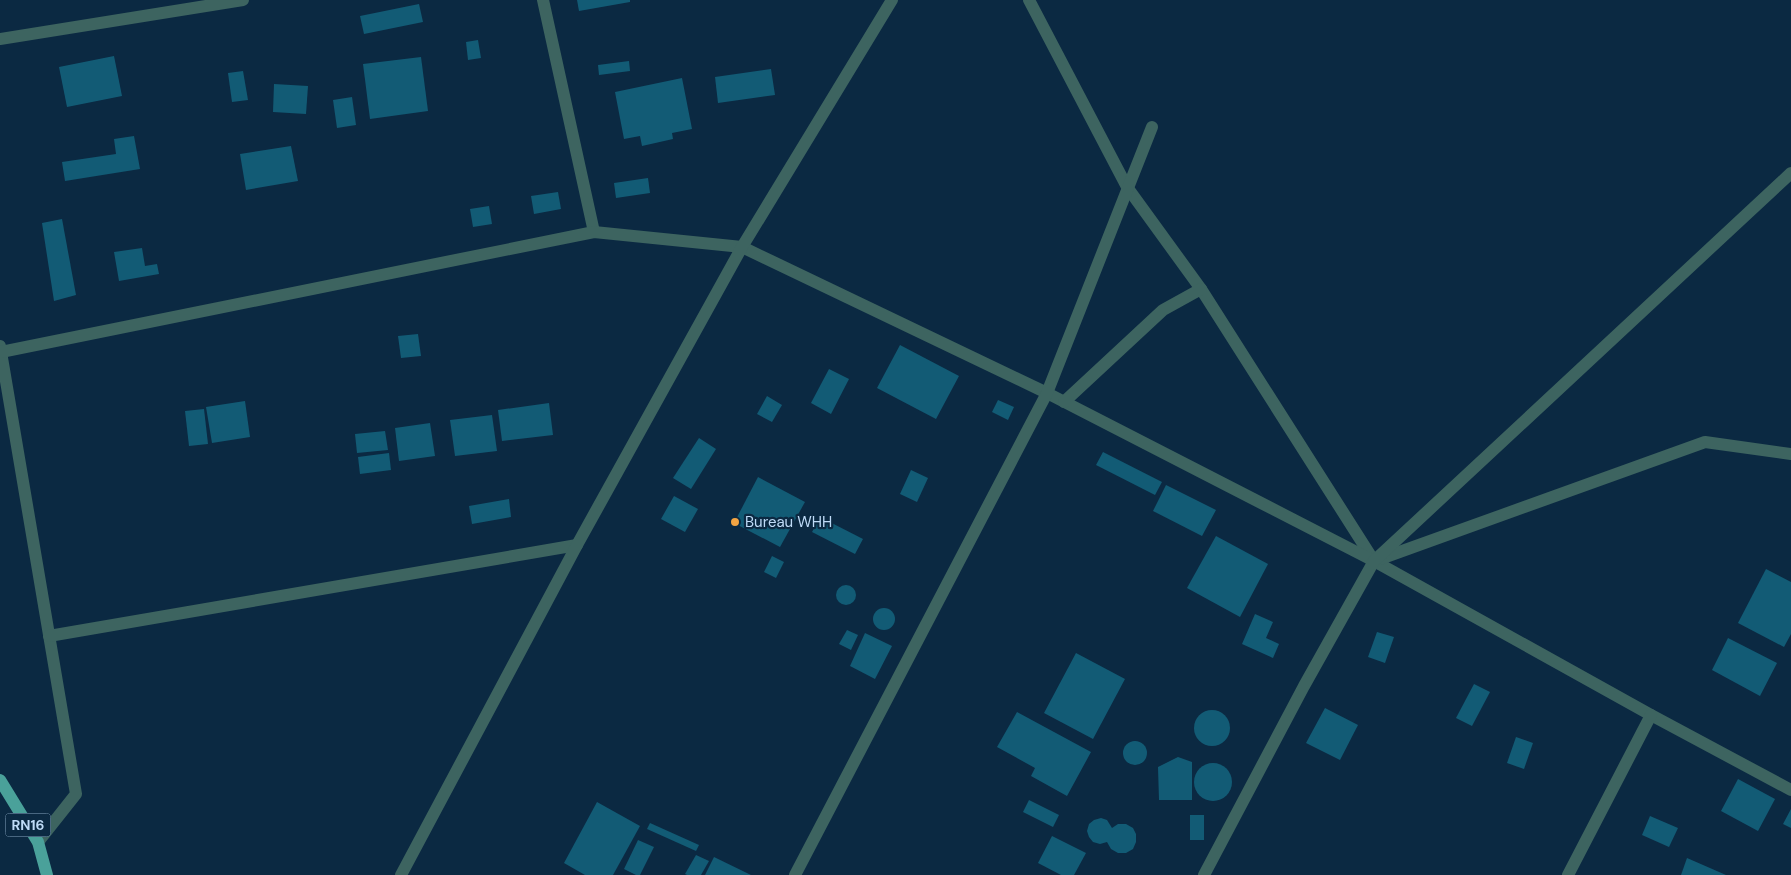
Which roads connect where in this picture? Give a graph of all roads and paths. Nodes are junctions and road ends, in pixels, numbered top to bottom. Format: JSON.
{"nodes":[{"id":1,"x":243,"y":0,"type":"edge"},
{"id":2,"x":543,"y":0,"type":"edge"},
{"id":3,"x":892,"y":0,"type":"edge"},
{"id":4,"x":1029,"y":0,"type":"edge"},
{"id":5,"x":0,"y":39,"type":"edge"},
{"id":6,"x":1152,"y":127,"type":"dead end"},
{"id":7,"x":1791,"y":174,"type":"edge"},
{"id":8,"x":1127,"y":187,"type":"junction"},
{"id":9,"x":594,"y":232,"type":"junction"},
{"id":10,"x":742,"y":247,"type":"junction"},
{"id":11,"x":1201,"y":289,"type":"junction"},
{"id":12,"x":0,"y":349,"type":"edge"},
{"id":13,"x":1047,"y":393,"type":"junction"},
{"id":14,"x":1064,"y":402,"type":"junction"},
{"id":15,"x":1791,"y":454,"type":"edge"},
{"id":16,"x":577,"y":545,"type":"junction"},
{"id":17,"x":1374,"y":561,"type":"junction"},
{"id":18,"x":49,"y":636,"type":"junction"},
{"id":19,"x":1651,"y":715,"type":"junction"},
{"id":20,"x":0,"y":780,"type":"edge"},
{"id":21,"x":1791,"y":790,"type":"edge"},
{"id":22,"x":38,"y":842,"type":"junction"},
{"id":23,"x":47,"y":875,"type":"edge"},
{"id":24,"x":401,"y":875,"type":"edge"},
{"id":25,"x":795,"y":875,"type":"edge"},
{"id":26,"x":1204,"y":875,"type":"edge"},
{"id":27,"x":1568,"y":875,"type":"edge"}],
"edges":[{"from":1,"to":5,"type":"street"},
{"from":2,"to":9,"type":"street"},
{"from":3,"to":10,"type":"street"},
{"from":4,"to":8,"type":"street"},
{"from":6,"to":8,"type":"street"},
{"from":7,"to":17,"type":"street"},
{"from":8,"to":11,"type":"street"},
{"from":8,"to":13,"type":"street"},
{"from":9,"to":10,"type":"street"},
{"from":9,"to":12,"type":"street"},
{"from":10,"to":13,"type":"street"},
{"from":10,"to":16,"type":"street"},
{"from":11,"to":14,"type":"street"},
{"from":11,"to":17,"type":"street"},
{"from":12,"to":18,"type":"street"},
{"from":13,"to":14,"type":"street"},
{"from":13,"to":25,"type":"street"},
{"from":14,"to":17,"type":"street"},
{"from":15,"to":17,"type":"street"},
{"from":16,"to":18,"type":"street"},
{"from":16,"to":24,"type":"street"},
{"from":17,"to":19,"type":"street"},
{"from":17,"to":26,"type":"street"},
{"from":18,"to":22,"type":"street"},
{"from":19,"to":21,"type":"street"},
{"from":19,"to":27,"type":"street"},
{"from":20,"to":22,"type":"main road","number":"RN16"},
{"from":22,"to":23,"type":"main road","number":"RN16"}]}
